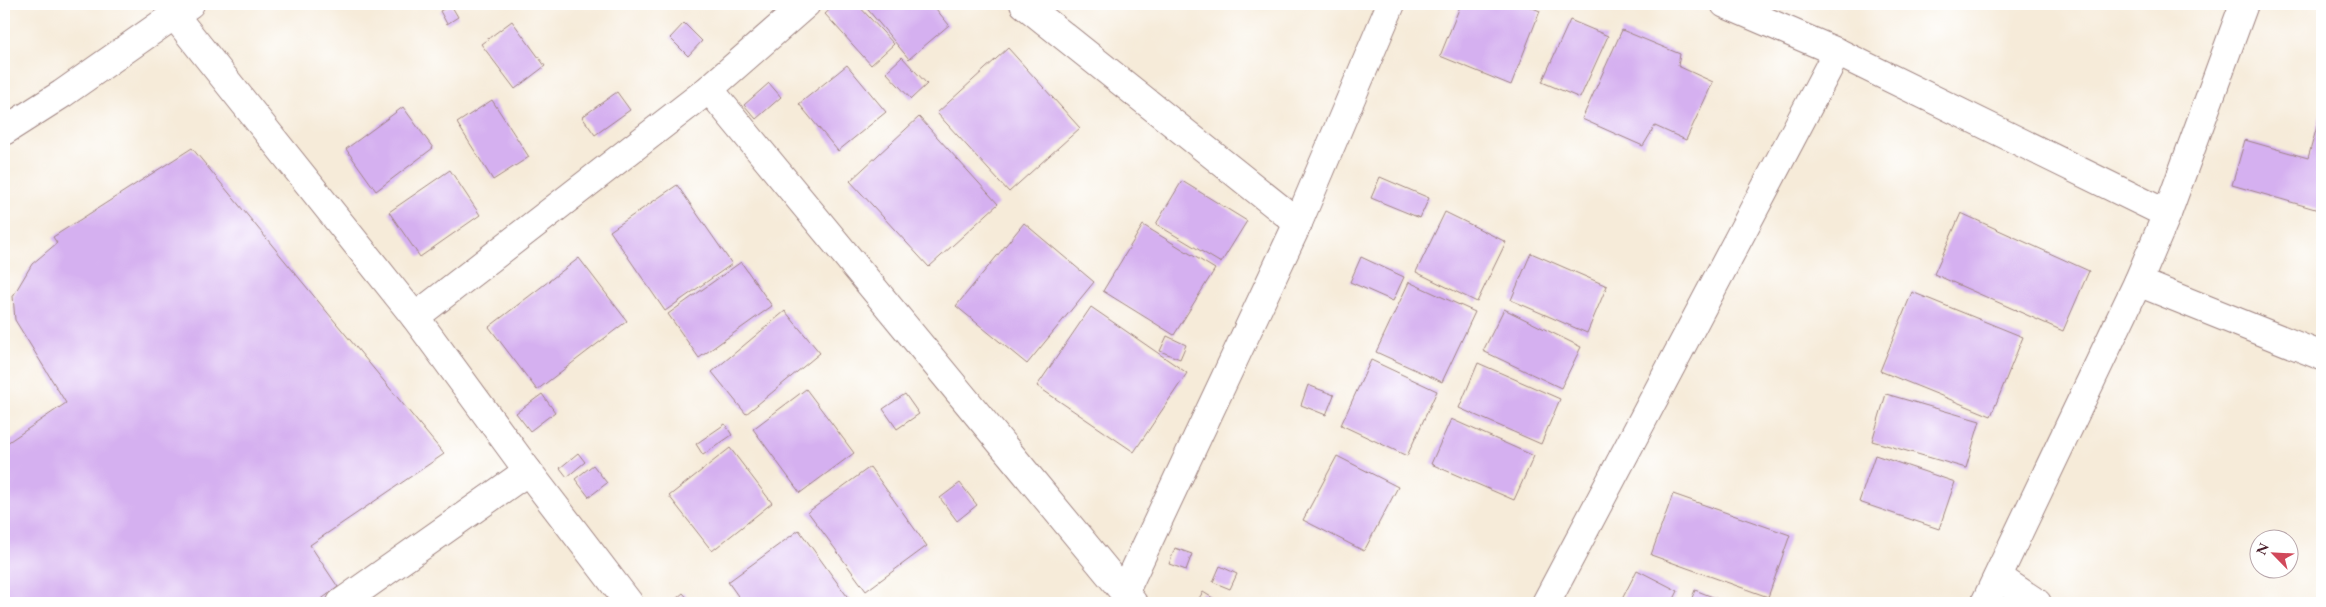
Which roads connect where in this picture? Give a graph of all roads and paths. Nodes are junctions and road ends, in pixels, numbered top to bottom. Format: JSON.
{"nodes":[{"id":1,"x":806,"y":4,"type":"edge"},
{"id":2,"x":1024,"y":4,"type":"edge"},
{"id":3,"x":1391,"y":4,"type":"edge"},
{"id":4,"x":1725,"y":4,"type":"edge"},
{"id":5,"x":2244,"y":4,"type":"edge"},
{"id":6,"x":182,"y":10,"type":"edge"},
{"id":7,"x":1837,"y":52,"type":"junction"},
{"id":8,"x":709,"y":89,"type":"junction"},
{"id":9,"x":4,"y":130,"type":"edge"},
{"id":10,"x":2167,"y":214,"type":"junction"},
{"id":11,"x":1298,"y":223,"type":"junction"},
{"id":12,"x":2138,"y":282,"type":"junction"},
{"id":13,"x":414,"y":317,"type":"junction"},
{"id":14,"x":2322,"y":356,"type":"edge"},
{"id":15,"x":528,"y":471,"type":"junction"},
{"id":16,"x":1998,"y":577,"type":"junction"},
{"id":17,"x":1129,"y":597,"type":"edge"},
{"id":18,"x":341,"y":603,"type":"edge"},
{"id":19,"x":629,"y":603,"type":"edge"},
{"id":20,"x":1546,"y":603,"type":"edge"},
{"id":21,"x":1985,"y":603,"type":"edge"},
{"id":22,"x":2037,"y":603,"type":"edge"}],
"edges":[{"from":1,"to":8,"type":"street"},
{"from":2,"to":11,"type":"street"},
{"from":3,"to":11,"type":"street"},
{"from":4,"to":7,"type":"street"},
{"from":5,"to":10,"type":"street"},
{"from":6,"to":9,"type":"street"},
{"from":6,"to":13,"type":"street"},
{"from":7,"to":10,"type":"street"},
{"from":7,"to":20,"type":"street"},
{"from":8,"to":13,"type":"street"},
{"from":8,"to":17,"type":"street"},
{"from":10,"to":12,"type":"street"},
{"from":11,"to":17,"type":"street"},
{"from":12,"to":14,"type":"street"},
{"from":12,"to":16,"type":"street"},
{"from":13,"to":15,"type":"street"},
{"from":15,"to":18,"type":"street"},
{"from":15,"to":19,"type":"street"},
{"from":16,"to":21,"type":"street"},
{"from":16,"to":22,"type":"street"}]}
